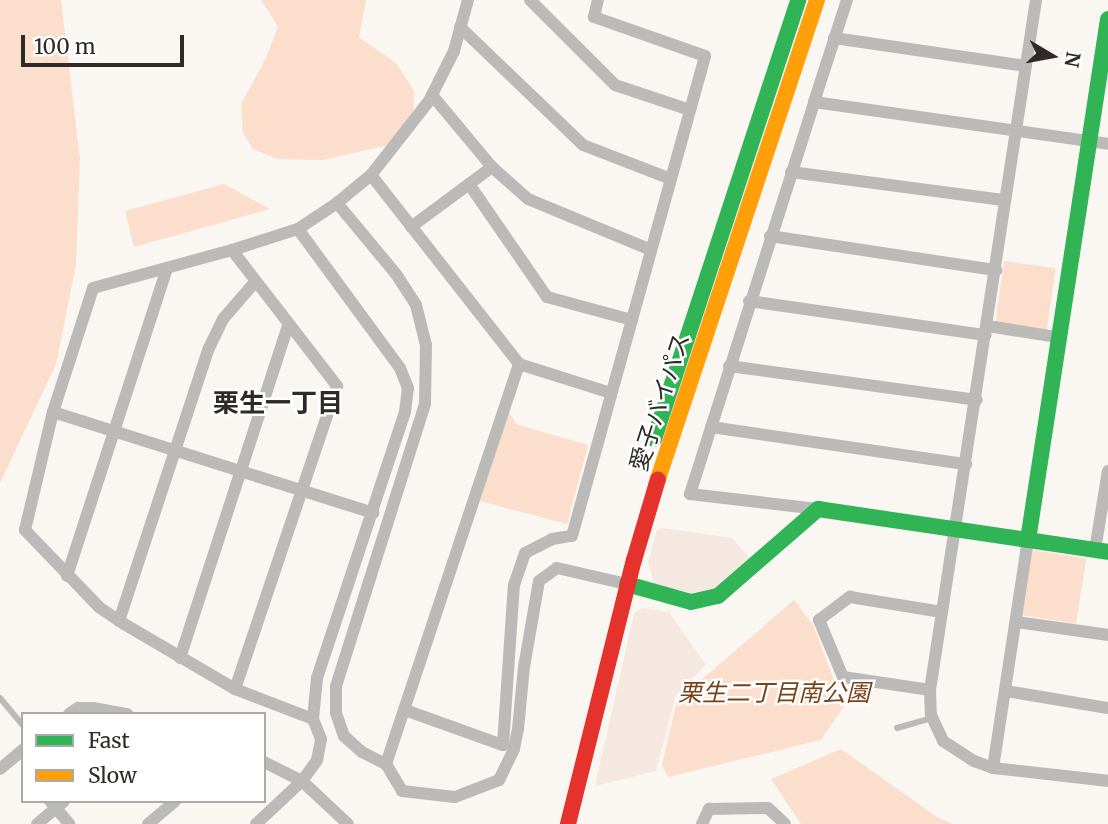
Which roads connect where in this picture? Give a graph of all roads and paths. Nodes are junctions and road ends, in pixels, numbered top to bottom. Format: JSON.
{"nodes":[{"id":1,"x":468,"y":0,"type":"edge"},
{"id":2,"x":530,"y":0,"type":"edge"},
{"id":3,"x":598,"y":0,"type":"edge"},
{"id":4,"x":798,"y":0,"type":"edge"},
{"id":5,"x":817,"y":0,"type":"edge"},
{"id":6,"x":847,"y":0,"type":"edge"},
{"id":7,"x":1035,"y":0,"type":"edge"},
{"id":8,"x":1108,"y":19,"type":"edge"},
{"id":9,"x":460,"y":27,"type":"junction"},
{"id":10,"x":834,"y":38,"type":"junction"},
{"id":11,"x":1026,"y":66,"type":"junction"},
{"id":12,"x":432,"y":95,"type":"junction"},
{"id":13,"x":814,"y":102,"type":"junction"},
{"id":14,"x":690,"y":110,"type":"junction"},
{"id":15,"x":1016,"y":131,"type":"junction"},
{"id":16,"x":1088,"y":140,"type":"junction"},
{"id":17,"x":1108,"y":144,"type":"edge"},
{"id":18,"x":492,"y":167,"type":"junction"},
{"id":19,"x":791,"y":172,"type":"junction"},
{"id":20,"x":371,"y":175,"type":"junction"},
{"id":21,"x":671,"y":179,"type":"junction"},
{"id":22,"x":469,"y":184,"type":"junction"},
{"id":23,"x":1005,"y":200,"type":"junction"},
{"id":24,"x":337,"y":203,"type":"junction"},
{"id":25,"x":411,"y":227,"type":"junction"},
{"id":26,"x":298,"y":229,"type":"junction"},
{"id":27,"x":770,"y":236,"type":"junction"},
{"id":28,"x":232,"y":250,"type":"junction"},
{"id":29,"x":651,"y":250,"type":"junction"},
{"id":30,"x":167,"y":268,"type":"junction"},
{"id":31,"x":996,"y":270,"type":"junction"},
{"id":32,"x":255,"y":282,"type":"junction"},
{"id":33,"x":749,"y":301,"type":"junction"},
{"id":34,"x":632,"y":320,"type":"junction"},
{"id":35,"x":288,"y":325,"type":"junction"},
{"id":36,"x":987,"y":331,"type":"junction"},
{"id":37,"x":1057,"y":337,"type":"junction"},
{"id":38,"x":519,"y":364,"type":"junction"},
{"id":39,"x":729,"y":366,"type":"junction"},
{"id":40,"x":611,"y":393,"type":"junction"},
{"id":41,"x":977,"y":400,"type":"junction"},
{"id":42,"x":53,"y":412,"type":"junction"},
{"id":43,"x":710,"y":427,"type":"junction"},
{"id":44,"x":114,"y":431,"type":"junction"},
{"id":45,"x":176,"y":450,"type":"junction"},
{"id":46,"x":966,"y":464,"type":"junction"},
{"id":47,"x":241,"y":471,"type":"junction"},
{"id":48,"x":1108,"y":471,"type":"edge"},
{"id":49,"x":301,"y":490,"type":"junction"},
{"id":50,"x":818,"y":509,"type":"junction"},
{"id":51,"x":373,"y":513,"type":"junction"},
{"id":52,"x":956,"y":530,"type":"junction"},
{"id":53,"x":1028,"y":540,"type":"junction"},
{"id":54,"x":1102,"y":551,"type":"edge"},
{"id":55,"x":67,"y":576,"type":"junction"},
{"id":56,"x":620,"y":582,"type":"junction"},
{"id":57,"x":942,"y":612,"type":"junction"},
{"id":58,"x":119,"y":621,"type":"junction"},
{"id":59,"x":1016,"y":622,"type":"junction"},
{"id":60,"x":1108,"y":635,"type":"edge"},
{"id":61,"x":180,"y":658,"type":"junction"},
{"id":62,"x":235,"y":689,"type":"junction"},
{"id":63,"x":930,"y":690,"type":"junction"},
{"id":64,"x":1006,"y":691,"type":"junction"},
{"id":65,"x":0,"y":698,"type":"edge"},
{"id":66,"x":1108,"y":708,"type":"edge"},
{"id":67,"x":405,"y":710,"type":"junction"},
{"id":68,"x":72,"y":712,"type":"edge"},
{"id":69,"x":116,"y":712,"type":"edge"},
{"id":70,"x":932,"y":718,"type":"junction"},
{"id":71,"x":313,"y":719,"type":"junction"},
{"id":72,"x":21,"y":723,"type":"edge"},
{"id":73,"x":897,"y":729,"type":"dead end"},
{"id":74,"x":20,"y":757,"type":"edge"},
{"id":75,"x":266,"y":763,"type":"edge"},
{"id":76,"x":386,"y":764,"type":"junction"},
{"id":77,"x":993,"y":768,"type":"junction"},
{"id":78,"x":0,"y":769,"type":"edge"},
{"id":79,"x":302,"y":781,"type":"junction"},
{"id":80,"x":1108,"y":781,"type":"edge"},
{"id":81,"x":173,"y":803,"type":"edge"},
{"id":82,"x":57,"y":804,"type":"edge"},
{"id":83,"x":37,"y":824,"type":"edge"},
{"id":84,"x":69,"y":824,"type":"edge"},
{"id":85,"x":148,"y":824,"type":"edge"},
{"id":86,"x":256,"y":824,"type":"edge"},
{"id":87,"x":348,"y":824,"type":"edge"},
{"id":88,"x":552,"y":824,"type":"edge"},
{"id":89,"x":568,"y":824,"type":"edge"},
{"id":90,"x":702,"y":824,"type":"edge"},
{"id":91,"x":785,"y":824,"type":"edge"}],
"edges":[{"from":1,"to":9,"type":"street"},
{"from":2,"to":14,"type":"street"},
{"from":3,"to":14,"type":"street"},
{"from":4,"to":56,"type":"main road","name":"愛子バイパス"},
{"from":5,"to":56,"type":"main road","name":"愛子バイパス"},
{"from":6,"to":10,"type":"street"},
{"from":7,"to":11,"type":"street"},
{"from":8,"to":16,"type":"main road"},
{"from":9,"to":12,"type":"street"},
{"from":9,"to":21,"type":"street"},
{"from":10,"to":11,"type":"street"},
{"from":10,"to":13,"type":"street"},
{"from":11,"to":15,"type":"street"},
{"from":12,"to":18,"type":"street"},
{"from":12,"to":20,"type":"street"},
{"from":13,"to":15,"type":"street"},
{"from":13,"to":19,"type":"street"},
{"from":14,"to":21,"type":"street"},
{"from":15,"to":16,"type":"street"},
{"from":15,"to":23,"type":"street"},
{"from":16,"to":17,"type":"street"},
{"from":16,"to":37,"type":"main road"},
{"from":18,"to":22,"type":"street"},
{"from":18,"to":29,"type":"street"},
{"from":19,"to":23,"type":"street"},
{"from":19,"to":27,"type":"street"},
{"from":20,"to":24,"type":"street"},
{"from":20,"to":25,"type":"street"},
{"from":21,"to":29,"type":"street"},
{"from":22,"to":25,"type":"street"},
{"from":22,"to":34,"type":"street"},
{"from":23,"to":31,"type":"street"},
{"from":24,"to":26,"type":"street"},
{"from":24,"to":76,"type":"street"},
{"from":25,"to":38,"type":"street"},
{"from":26,"to":28,"type":"street"},
{"from":26,"to":51,"type":"street"},
{"from":27,"to":31,"type":"street"},
{"from":27,"to":33,"type":"street"},
{"from":28,"to":30,"type":"street"},
{"from":28,"to":32,"type":"street"},
{"from":29,"to":34,"type":"street"},
{"from":30,"to":42,"type":"street"},
{"from":30,"to":44,"type":"street"},
{"from":31,"to":36,"type":"street"},
{"from":32,"to":35,"type":"street"},
{"from":32,"to":45,"type":"street"},
{"from":33,"to":36,"type":"street"},
{"from":33,"to":39,"type":"street"},
{"from":34,"to":40,"type":"street"},
{"from":35,"to":47,"type":"street"},
{"from":35,"to":49,"type":"street"},
{"from":36,"to":37,"type":"street"},
{"from":36,"to":41,"type":"street"},
{"from":37,"to":53,"type":"main road"},
{"from":38,"to":40,"type":"street"},
{"from":38,"to":67,"type":"street"},
{"from":39,"to":41,"type":"street"},
{"from":39,"to":43,"type":"street"},
{"from":40,"to":67,"type":"street"},
{"from":41,"to":46,"type":"street"},
{"from":42,"to":44,"type":"street"},
{"from":42,"to":55,"type":"street"},
{"from":43,"to":46,"type":"street"},
{"from":43,"to":50,"type":"street"},
{"from":44,"to":45,"type":"street"},
{"from":44,"to":55,"type":"street"},
{"from":45,"to":47,"type":"street"},
{"from":45,"to":58,"type":"street"},
{"from":46,"to":52,"type":"street"},
{"from":47,"to":49,"type":"street"},
{"from":47,"to":61,"type":"street"},
{"from":48,"to":54,"type":"street"},
{"from":49,"to":51,"type":"street"},
{"from":49,"to":62,"type":"street"},
{"from":50,"to":52,"type":"main road"},
{"from":50,"to":56,"type":"main road"},
{"from":51,"to":71,"type":"street"},
{"from":52,"to":53,"type":"main road"},
{"from":52,"to":57,"type":"street"},
{"from":53,"to":54,"type":"main road"},
{"from":53,"to":59,"type":"street"},
{"from":55,"to":58,"type":"street"},
{"from":56,"to":76,"type":"street"},
{"from":56,"to":88,"type":"main road","name":"愛子バイパス"},
{"from":56,"to":89,"type":"main road","name":"愛子バイパス"},
{"from":57,"to":63,"type":"street"},
{"from":57,"to":63,"type":"street"},
{"from":58,"to":61,"type":"street"},
{"from":59,"to":60,"type":"street"},
{"from":59,"to":64,"type":"street"},
{"from":61,"to":62,"type":"street"},
{"from":62,"to":71,"type":"street"},
{"from":63,"to":70,"type":"street"},
{"from":64,"to":66,"type":"street"},
{"from":64,"to":77,"type":"street"},
{"from":65,"to":72,"type":"lane"},
{"from":67,"to":76,"type":"street"},
{"from":68,"to":69,"type":"street"},
{"from":70,"to":73,"type":"lane"},
{"from":70,"to":77,"type":"street"},
{"from":71,"to":79,"type":"street"},
{"from":74,"to":78,"type":"street"},
{"from":75,"to":79,"type":"street"},
{"from":77,"to":80,"type":"street"},
{"from":79,"to":86,"type":"street"},
{"from":79,"to":87,"type":"street"},
{"from":81,"to":85,"type":"street"},
{"from":82,"to":83,"type":"street"},
{"from":82,"to":84,"type":"street"},
{"from":90,"to":91,"type":"street"}]}
